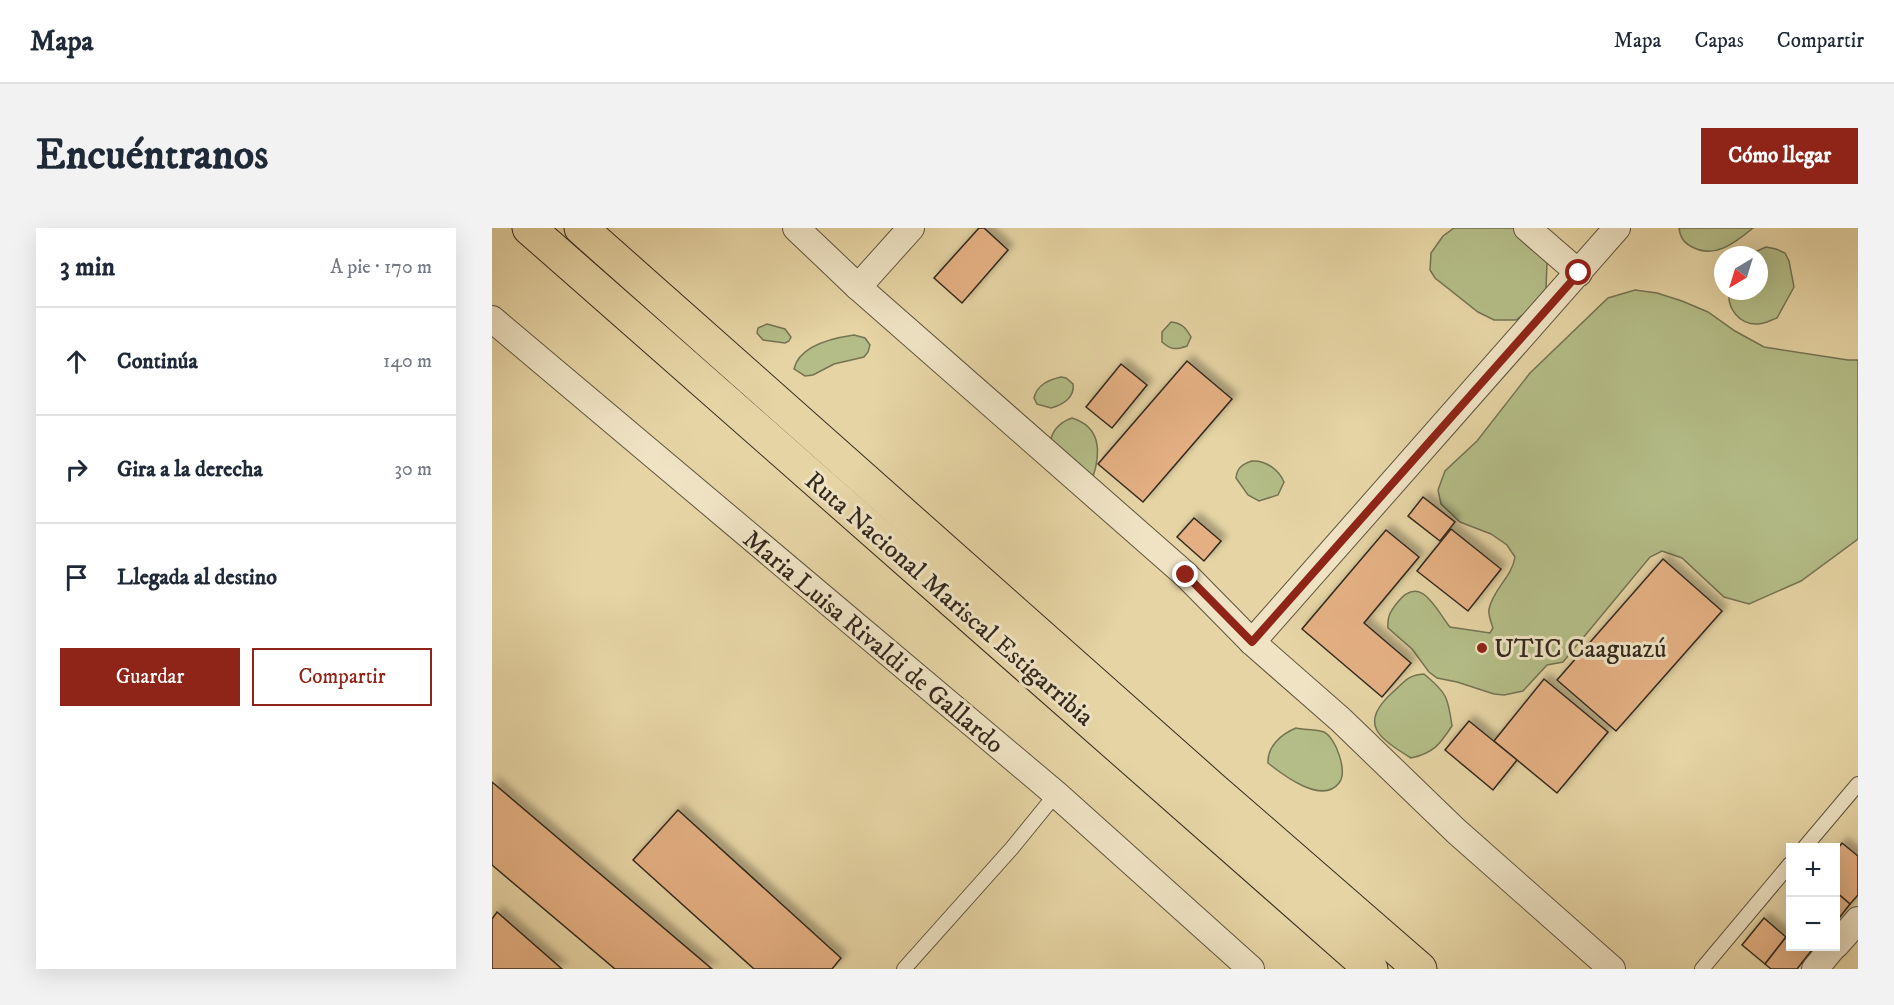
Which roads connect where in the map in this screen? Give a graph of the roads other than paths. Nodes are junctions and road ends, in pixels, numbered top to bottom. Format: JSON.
{"nodes":[{"id":1,"x":529,"y":228,"type":"edge"},
{"id":2,"x":581,"y":228,"type":"edge"},
{"id":3,"x":796,"y":228,"type":"edge"},
{"id":4,"x":911,"y":228,"type":"edge"},
{"id":5,"x":1527,"y":228,"type":"edge"},
{"id":6,"x":1617,"y":228,"type":"edge"},
{"id":7,"x":1579,"y":273,"type":"junction"},
{"id":8,"x":858,"y":287,"type":"junction"},
{"id":9,"x":492,"y":319,"type":"edge"},
{"id":10,"x":1252,"y":642,"type":"junction"},
{"id":11,"x":1858,"y":784,"type":"edge"},
{"id":12,"x":1056,"y":794,"type":"junction"},
{"id":13,"x":1808,"y":843,"type":"edge"},
{"id":14,"x":1786,"y":870,"type":"edge"},
{"id":15,"x":1858,"y":920,"type":"edge"},
{"id":16,"x":1840,"y":940,"type":"edge"},
{"id":17,"x":1831,"y":951,"type":"edge"},
{"id":18,"x":904,"y":969,"type":"edge"},
{"id":19,"x":1251,"y":969,"type":"edge"},
{"id":20,"x":1371,"y":969,"type":"edge"},
{"id":21,"x":1420,"y":969,"type":"edge"},
{"id":22,"x":1612,"y":969,"type":"edge"},
{"id":23,"x":1702,"y":969,"type":"edge"},
{"id":24,"x":1815,"y":969,"type":"edge"}],
"edges":[{"from":1,"to":20,"type":"highway","name":"Ruta Nacional Mariscal Estigarribia"},
{"from":2,"to":21,"type":"highway","name":"Ruta Nacional Mariscal Estigarribia"},
{"from":3,"to":8,"type":"street"},
{"from":4,"to":8,"type":"street"},
{"from":5,"to":7,"type":"street"},
{"from":6,"to":7,"type":"street"},
{"from":7,"to":10,"type":"street"},
{"from":8,"to":10,"type":"street"},
{"from":9,"to":12,"type":"street","name":"Maria Luisa Rivaldi de Gallardo"},
{"from":10,"to":22,"type":"street"},
{"from":11,"to":13,"type":"lane"},
{"from":12,"to":18,"type":"lane"},
{"from":12,"to":19,"type":"street","name":"Maria Luisa Rivaldi de Gallardo"},
{"from":14,"to":23,"type":"lane"},
{"from":15,"to":16,"type":"street"},
{"from":17,"to":24,"type":"street"}]}
